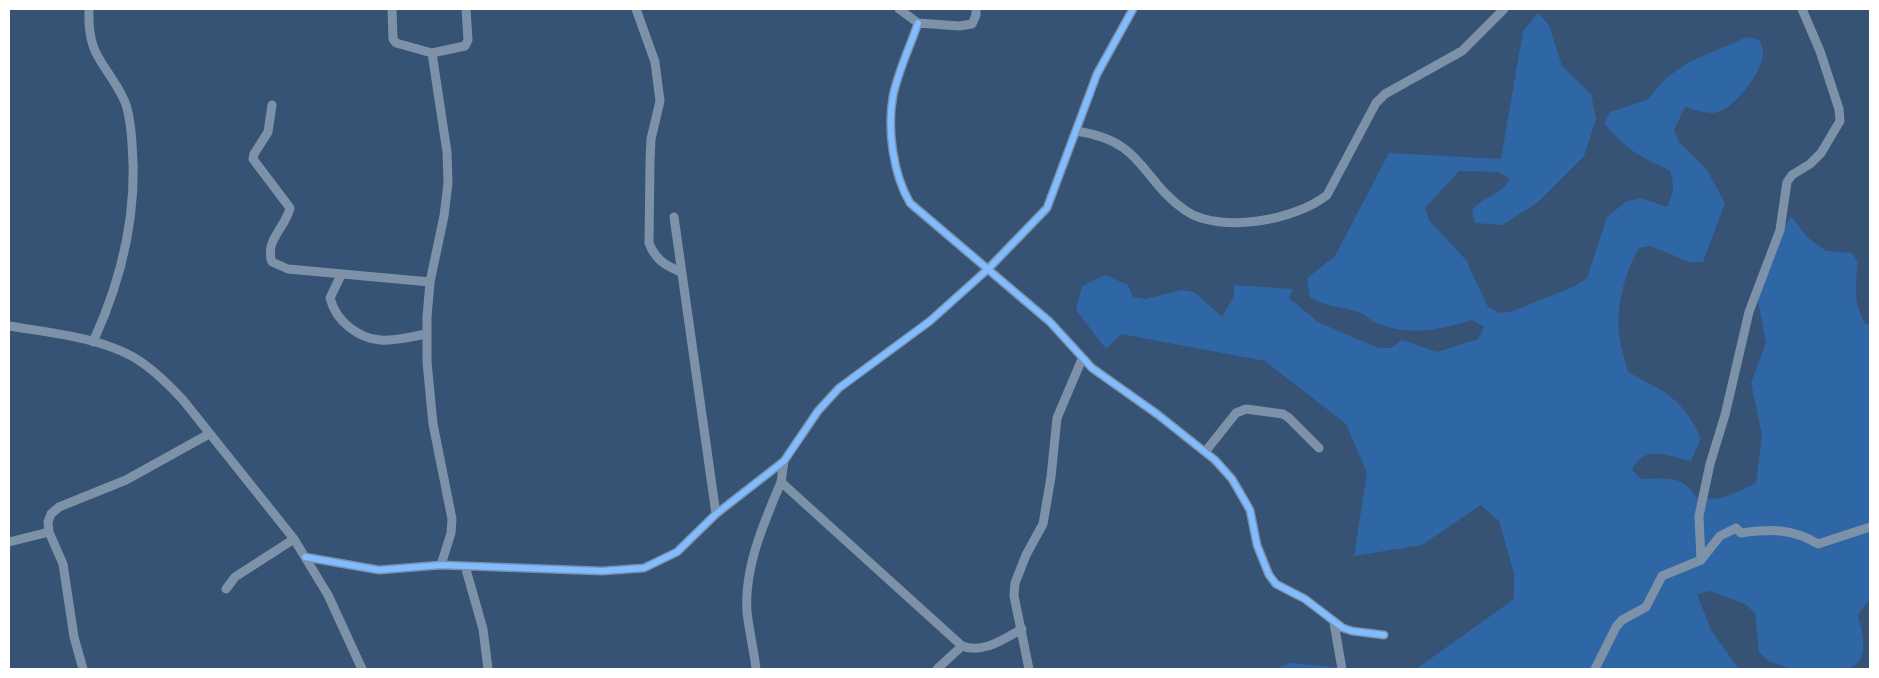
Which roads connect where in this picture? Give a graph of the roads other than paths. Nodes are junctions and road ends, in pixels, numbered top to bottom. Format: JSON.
{"nodes":[{"id":1,"x":89,"y":9,"type":"edge"},
{"id":2,"x":392,"y":9,"type":"edge"},
{"id":3,"x":466,"y":9,"type":"edge"},
{"id":4,"x":636,"y":9,"type":"edge"},
{"id":5,"x":899,"y":9,"type":"edge"},
{"id":6,"x":976,"y":9,"type":"edge"},
{"id":7,"x":1133,"y":9,"type":"edge"},
{"id":8,"x":1504,"y":9,"type":"edge"},
{"id":9,"x":1802,"y":9,"type":"edge"},
{"id":10,"x":918,"y":23,"type":"junction"},
{"id":11,"x":432,"y":53,"type":"junction"},
{"id":12,"x":272,"y":105,"type":"dead end"},
{"id":13,"x":1076,"y":131,"type":"junction"},
{"id":14,"x":674,"y":217,"type":"dead end"},
{"id":15,"x":988,"y":269,"type":"junction"},
{"id":16,"x":682,"y":272,"type":"junction"},
{"id":17,"x":341,"y":275,"type":"junction"},
{"id":18,"x":430,"y":282,"type":"junction"},
{"id":19,"x":9,"y":326,"type":"edge"},
{"id":20,"x":427,"y":334,"type":"junction"},
{"id":21,"x":93,"y":342,"type":"junction"},
{"id":22,"x":1082,"y":359,"type":"junction"},
{"id":23,"x":209,"y":434,"type":"junction"},
{"id":24,"x":1319,"y":448,"type":"dead end"},
{"id":25,"x":1205,"y":452,"type":"junction"},
{"id":26,"x":784,"y":461,"type":"junction"},
{"id":27,"x":781,"y":482,"type":"junction"},
{"id":28,"x":716,"y":514,"type":"junction"},
{"id":29,"x":1870,"y":527,"type":"edge"},
{"id":30,"x":49,"y":532,"type":"junction"},
{"id":31,"x":294,"y":539,"type":"junction"},
{"id":32,"x":9,"y":542,"type":"edge"},
{"id":33,"x":305,"y":557,"type":"junction"},
{"id":34,"x":1701,"y":560,"type":"junction"},
{"id":35,"x":441,"y":565,"type":"junction"},
{"id":36,"x":465,"y":566,"type":"junction"},
{"id":37,"x":226,"y":589,"type":"dead end"},
{"id":38,"x":1334,"y":623,"type":"junction"},
{"id":39,"x":1022,"y":629,"type":"junction"},
{"id":40,"x":1384,"y":635,"type":"dead end"},
{"id":41,"x":962,"y":646,"type":"junction"},
{"id":42,"x":83,"y":669,"type":"edge"},
{"id":43,"x":362,"y":669,"type":"edge"},
{"id":44,"x":488,"y":669,"type":"edge"},
{"id":45,"x":756,"y":669,"type":"edge"},
{"id":46,"x":937,"y":669,"type":"edge"},
{"id":47,"x":1029,"y":669,"type":"edge"},
{"id":48,"x":1342,"y":669,"type":"edge"},
{"id":49,"x":1595,"y":669,"type":"edge"}],
"edges":[{"from":1,"to":21,"type":"street"},
{"from":2,"to":11,"type":"street"},
{"from":3,"to":11,"type":"street"},
{"from":4,"to":16,"type":"street"},
{"from":5,"to":10,"type":"street"},
{"from":6,"to":10,"type":"street"},
{"from":7,"to":13,"type":"street"},
{"from":8,"to":13,"type":"street"},
{"from":9,"to":34,"type":"street"},
{"from":10,"to":15,"type":"street"},
{"from":11,"to":18,"type":"street"},
{"from":12,"to":17,"type":"street"},
{"from":13,"to":15,"type":"street"},
{"from":14,"to":16,"type":"street"},
{"from":15,"to":22,"type":"street"},
{"from":15,"to":26,"type":"street"},
{"from":16,"to":28,"type":"street"},
{"from":17,"to":18,"type":"street"},
{"from":17,"to":20,"type":"street"},
{"from":18,"to":20,"type":"street"},
{"from":19,"to":21,"type":"street"},
{"from":20,"to":35,"type":"street"},
{"from":21,"to":23,"type":"street"},
{"from":22,"to":25,"type":"street"},
{"from":22,"to":39,"type":"street"},
{"from":23,"to":30,"type":"street"},
{"from":23,"to":31,"type":"street"},
{"from":24,"to":25,"type":"street"},
{"from":25,"to":38,"type":"street"},
{"from":26,"to":27,"type":"street"},
{"from":26,"to":28,"type":"street"},
{"from":27,"to":41,"type":"street"},
{"from":27,"to":45,"type":"street"},
{"from":28,"to":36,"type":"street"},
{"from":29,"to":34,"type":"street"},
{"from":30,"to":32,"type":"street"},
{"from":30,"to":42,"type":"street"},
{"from":31,"to":33,"type":"street"},
{"from":31,"to":37,"type":"street"},
{"from":33,"to":35,"type":"street"},
{"from":33,"to":43,"type":"street"},
{"from":34,"to":49,"type":"street"},
{"from":35,"to":36,"type":"street"},
{"from":36,"to":44,"type":"street"},
{"from":38,"to":40,"type":"street"},
{"from":38,"to":48,"type":"street"},
{"from":39,"to":41,"type":"street"},
{"from":39,"to":47,"type":"street"},
{"from":41,"to":46,"type":"street"}]}
